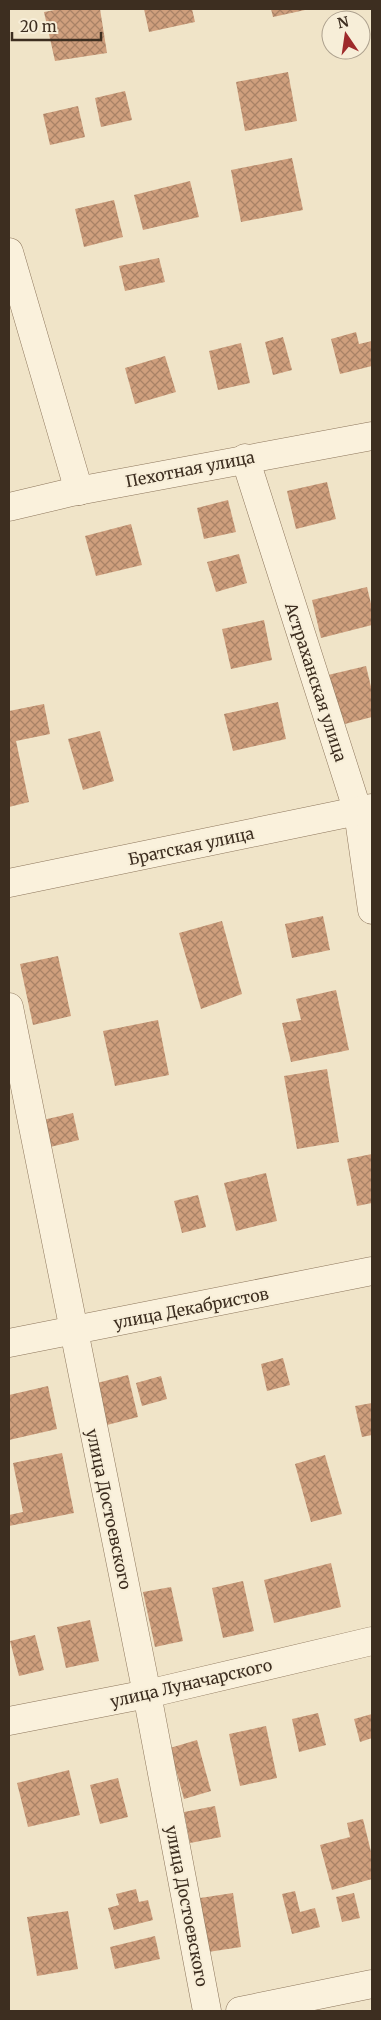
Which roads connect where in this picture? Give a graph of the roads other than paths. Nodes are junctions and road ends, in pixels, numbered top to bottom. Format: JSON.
{"nodes":[{"id":1,"x":9,"y":252,"type":"edge"},
{"id":2,"x":372,"y":436,"type":"edge"},
{"id":3,"x":245,"y":458,"type":"junction"},
{"id":4,"x":79,"y":491,"type":"junction"},
{"id":5,"x":9,"y":507,"type":"edge"},
{"id":6,"x":365,"y":810,"type":"edge"},
{"id":7,"x":9,"y":883,"type":"edge"},
{"id":8,"x":372,"y":910,"type":"edge"},
{"id":9,"x":9,"y":1007,"type":"edge"},
{"id":10,"x":372,"y":1271,"type":"edge"},
{"id":11,"x":73,"y":1332,"type":"junction"},
{"id":12,"x":9,"y":1343,"type":"edge"},
{"id":13,"x":372,"y":1641,"type":"edge"},
{"id":14,"x":146,"y":1694,"type":"junction"},
{"id":15,"x":9,"y":1721,"type":"edge"},
{"id":16,"x":372,"y":1984,"type":"edge"},
{"id":17,"x":207,"y":2011,"type":"edge"},
{"id":18,"x":240,"y":2011,"type":"edge"}],
"edges":[{"from":1,"to":4,"type":"street"},
{"from":2,"to":3,"type":"street","name":"Пехотная улица"},
{"from":3,"to":4,"type":"street","name":"Пехотная улица"},
{"from":3,"to":6,"type":"street","name":"Астраханская улица"},
{"from":4,"to":5,"type":"street","name":"Пехотная улица"},
{"from":6,"to":7,"type":"street","name":"Братская улица"},
{"from":6,"to":8,"type":"street","name":"Астраханская улица"},
{"from":9,"to":11,"type":"street","name":"улица Достоевского"},
{"from":10,"to":11,"type":"street","name":"улица Декабристов"},
{"from":11,"to":12,"type":"street","name":"улица Декабристов"},
{"from":11,"to":14,"type":"street","name":"улица Достоевского"},
{"from":13,"to":14,"type":"street","name":"улица Луначарского"},
{"from":14,"to":15,"type":"street","name":"улица Луначарского"},
{"from":14,"to":17,"type":"street","name":"улица Достоевского"},
{"from":16,"to":18,"type":"street"}]}
